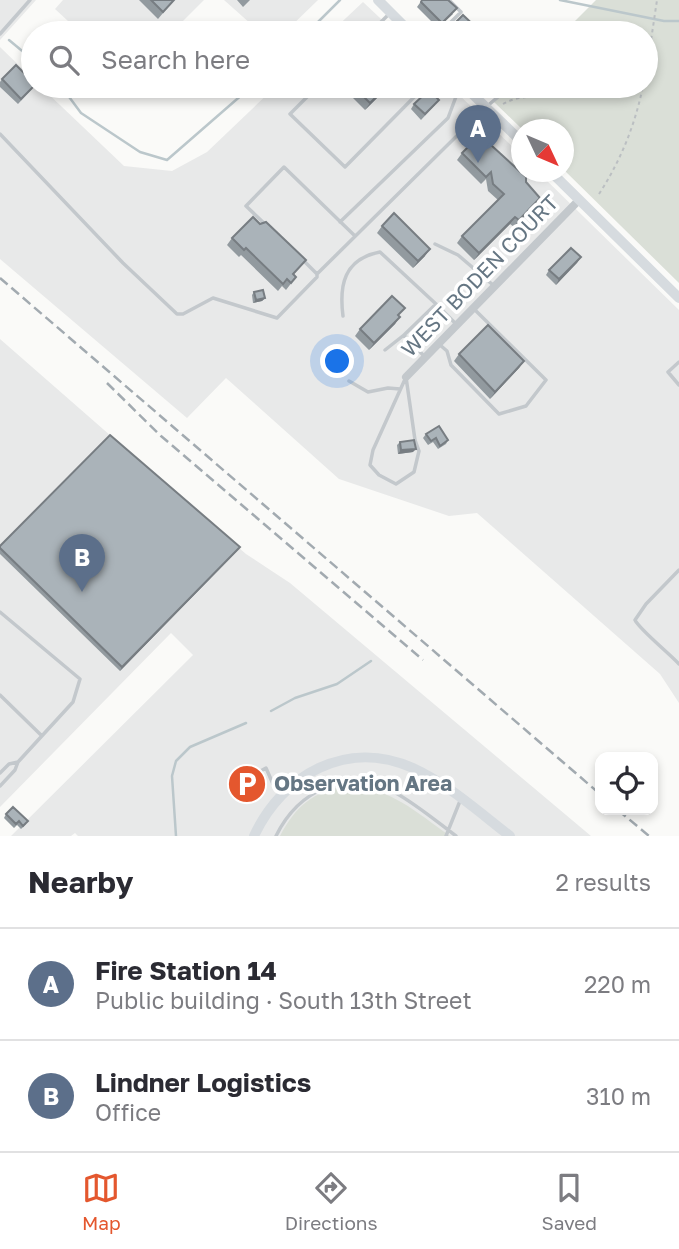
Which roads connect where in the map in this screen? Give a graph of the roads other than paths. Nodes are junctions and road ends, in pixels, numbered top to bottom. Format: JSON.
{"nodes":[{"id":1,"x":30,"y":0,"type":"edge"},
{"id":2,"x":378,"y":0,"type":"edge"},
{"id":3,"x":449,"y":0,"type":"edge"},
{"id":4,"x":390,"y":12,"type":"junction"},
{"id":5,"x":381,"y":21,"type":"edge"},
{"id":6,"x":399,"y":21,"type":"edge"},
{"id":7,"x":452,"y":21,"type":"edge"},
{"id":8,"x":0,"y":34,"type":"edge"},
{"id":9,"x":306,"y":98,"type":"edge"},
{"id":10,"x":413,"y":98,"type":"edge"},
{"id":11,"x":457,"y":98,"type":"edge"},
{"id":12,"x":476,"y":98,"type":"edge"},
{"id":13,"x":497,"y":98,"type":"edge"},
{"id":14,"x":486,"y":107,"type":"junction"},
{"id":15,"x":511,"y":131,"type":"edge"},
{"id":16,"x":0,"y":134,"type":"edge"},
{"id":17,"x":561,"y":182,"type":"edge"},
{"id":18,"x":579,"y":200,"type":"junction"},
{"id":19,"x":340,"y":222,"type":"junction"},
{"id":20,"x":273,"y":231,"type":"edge"},
{"id":21,"x":355,"y":236,"type":"junction"},
{"id":22,"x":435,"y":244,"type":"dead end"},
{"id":23,"x":294,"y":252,"type":"edge"},
{"id":24,"x":317,"y":274,"type":"junction"},
{"id":25,"x":495,"y":286,"type":"junction"},
{"id":26,"x":679,"y":298,"type":"edge"},
{"id":27,"x":436,"y":304,"type":"junction"},
{"id":28,"x":473,"y":308,"type":"junction"},
{"id":29,"x":343,"y":316,"type":"dead end"},
{"id":30,"x":457,"y":325,"type":"junction"},
{"id":31,"x":404,"y":335,"type":"junction"},
{"id":32,"x":439,"y":344,"type":"junction"},
{"id":33,"x":386,"y":350,"type":"dead end"},
{"id":34,"x":425,"y":357,"type":"junction"},
{"id":35,"x":679,"y":362,"type":"edge"},
{"id":36,"x":406,"y":377,"type":"junction"},
{"id":37,"x":349,"y":381,"type":"dead end"},
{"id":38,"x":679,"y":385,"type":"edge"},
{"id":39,"x":400,"y":389,"type":"junction"},
{"id":40,"x":679,"y":570,"type":"edge"},
{"id":41,"x":0,"y":612,"type":"edge"},
{"id":42,"x":679,"y":664,"type":"edge"},
{"id":43,"x":0,"y":695,"type":"edge"},
{"id":44,"x":41,"y":736,"type":"junction"},
{"id":45,"x":18,"y":762,"type":"junction"},
{"id":46,"x":0,"y":773,"type":"edge"},
{"id":47,"x":255,"y":774,"type":"dead end"},
{"id":48,"x":0,"y":786,"type":"edge"},
{"id":49,"x":282,"y":793,"type":"junction"},
{"id":50,"x":461,"y":799,"type":"junction"},
{"id":51,"x":447,"y":830,"type":"junction"},
{"id":52,"x":254,"y":836,"type":"edge"},
{"id":53,"x":276,"y":836,"type":"edge"},
{"id":54,"x":446,"y":836,"type":"edge"},
{"id":55,"x":456,"y":836,"type":"edge"},
{"id":56,"x":510,"y":836,"type":"edge"}],
"edges":[{"from":1,"to":8,"type":"lane"},
{"from":2,"to":4,"type":"street"},
{"from":3,"to":7,"type":"lane"},
{"from":4,"to":5,"type":"lane"},
{"from":4,"to":6,"type":"street"},
{"from":9,"to":10,"type":"lane"},
{"from":11,"to":19,"type":"lane"},
{"from":12,"to":14,"type":"street"},
{"from":13,"to":14,"type":"lane"},
{"from":14,"to":15,"type":"street"},
{"from":14,"to":21,"type":"lane"},
{"from":16,"to":24,"type":"lane"},
{"from":17,"to":18,"type":"street"},
{"from":18,"to":25,"type":"street","name":"WEST BODEN COURT"},
{"from":18,"to":26,"type":"street"},
{"from":19,"to":20,"type":"lane"},
{"from":19,"to":21,"type":"lane"},
{"from":21,"to":24,"type":"lane"},
{"from":22,"to":25,"type":"lane"},
{"from":23,"to":24,"type":"lane"},
{"from":25,"to":28,"type":"street","name":"WEST BODEN COURT"},
{"from":27,"to":29,"type":"lane"},
{"from":27,"to":30,"type":"lane"},
{"from":27,"to":31,"type":"lane"},
{"from":28,"to":30,"type":"street","name":"WEST BODEN COURT"},
{"from":28,"to":32,"type":"lane"},
{"from":30,"to":32,"type":"street","name":"WEST BODEN COURT"},
{"from":31,"to":33,"type":"lane"},
{"from":31,"to":34,"type":"lane"},
{"from":32,"to":34,"type":"street","name":"WEST BODEN COURT"},
{"from":34,"to":36,"type":"street","name":"WEST BODEN COURT"},
{"from":35,"to":38,"type":"lane"},
{"from":36,"to":39,"type":"lane"},
{"from":36,"to":39,"type":"lane"},
{"from":37,"to":39,"type":"lane"},
{"from":40,"to":42,"type":"lane"},
{"from":41,"to":44,"type":"lane"},
{"from":43,"to":44,"type":"lane"},
{"from":44,"to":45,"type":"lane"},
{"from":45,"to":46,"type":"lane"},
{"from":45,"to":48,"type":"lane"},
{"from":47,"to":49,"type":"lane"},
{"from":49,"to":50,"type":"street"},
{"from":49,"to":52,"type":"street"},
{"from":50,"to":51,"type":"lane"},
{"from":50,"to":56,"type":"street"},
{"from":51,"to":53,"type":"lane"},
{"from":51,"to":54,"type":"lane"},
{"from":51,"to":55,"type":"lane"}]}
